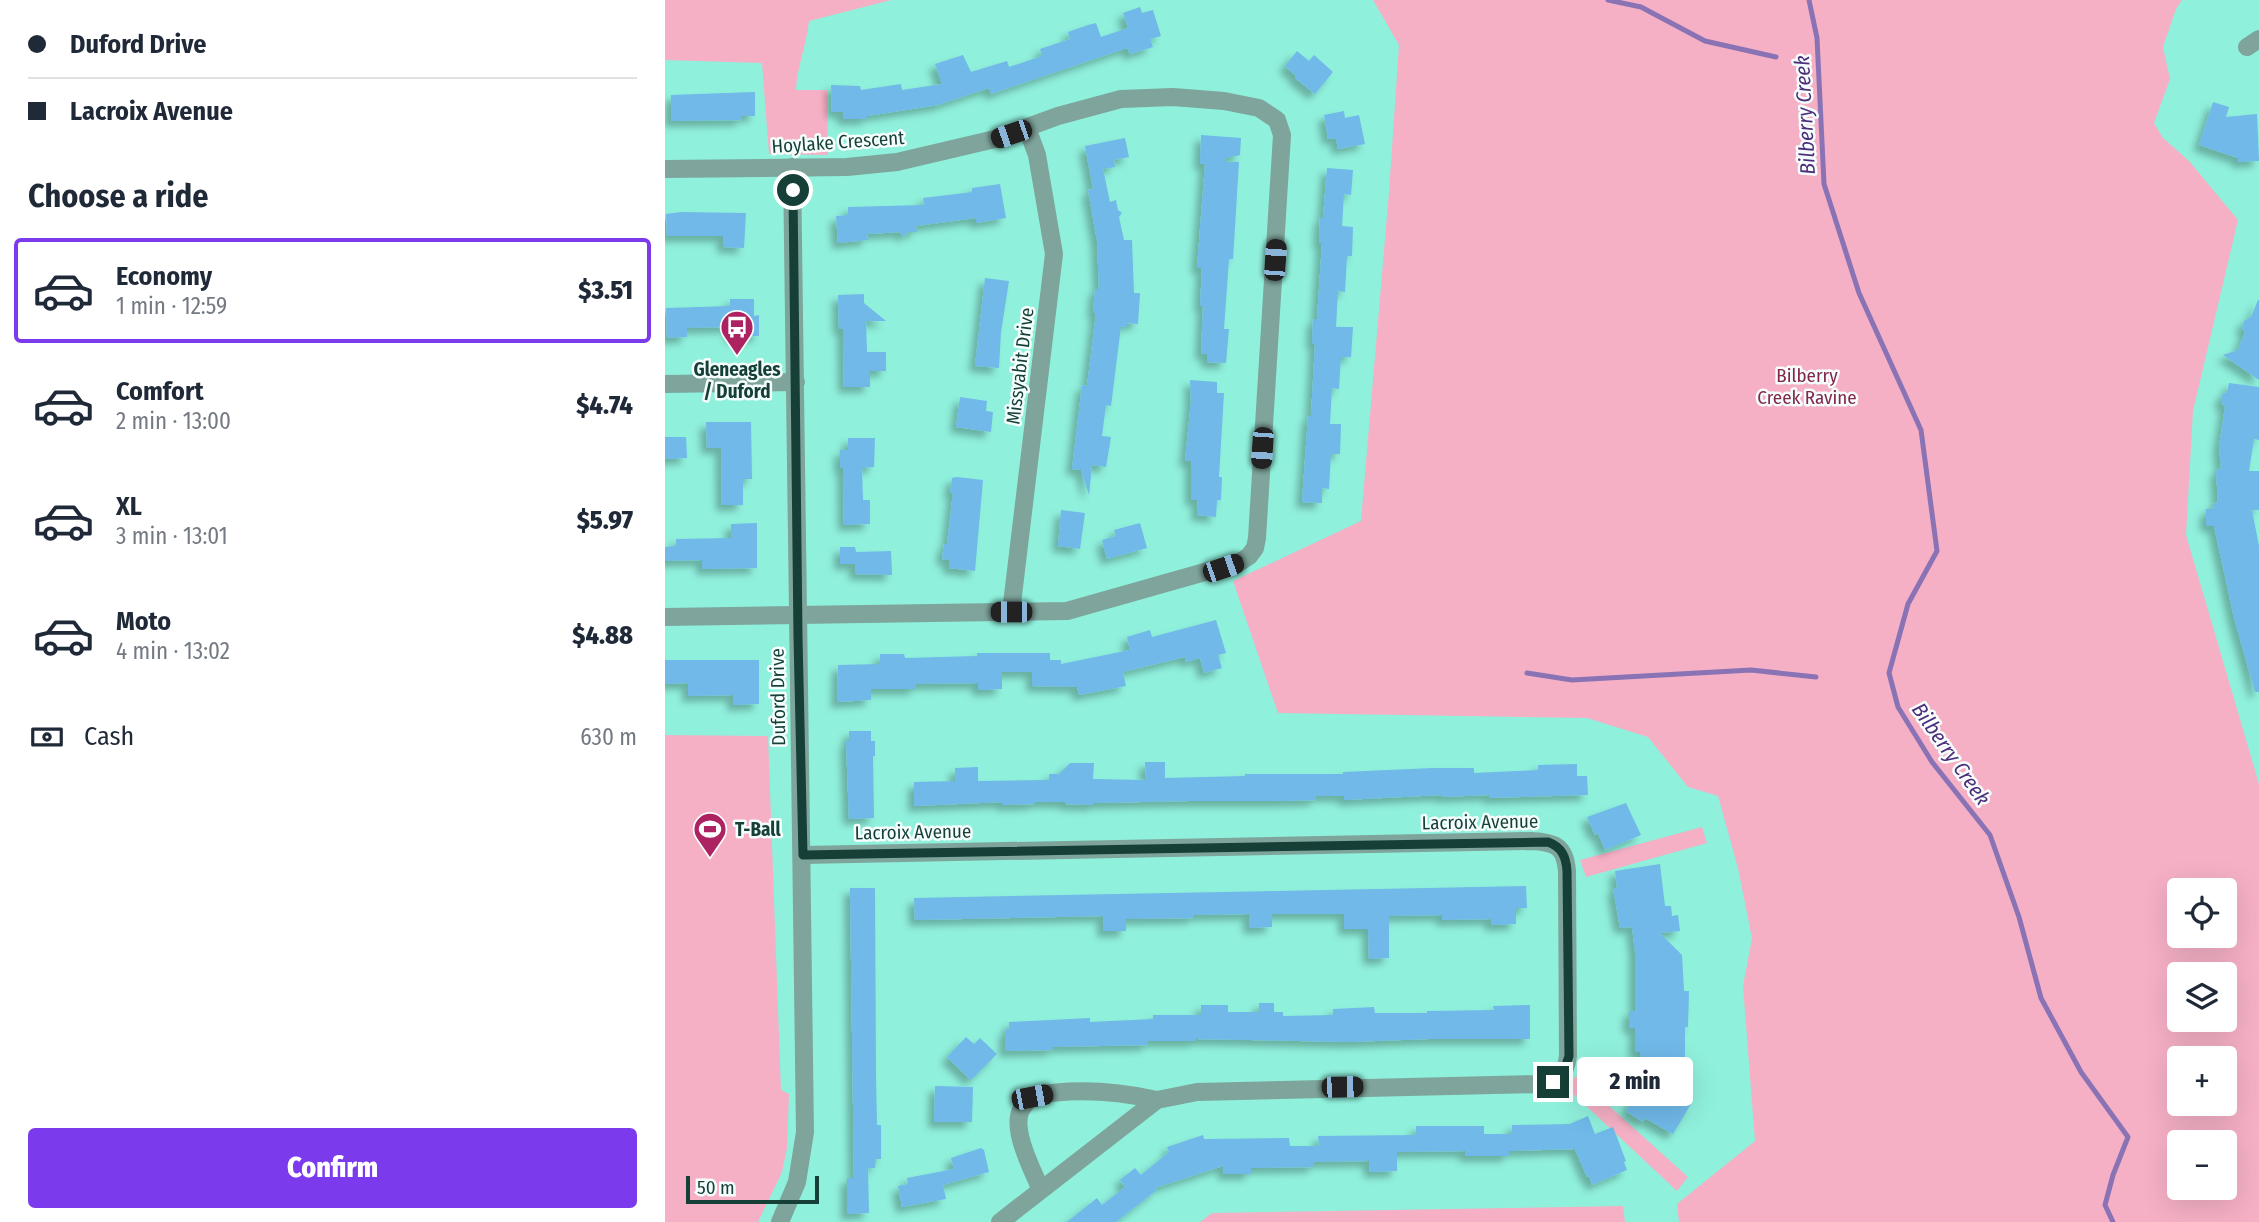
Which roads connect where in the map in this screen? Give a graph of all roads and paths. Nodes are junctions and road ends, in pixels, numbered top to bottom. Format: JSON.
{"nodes":[{"id":1,"x":1027,"y":128,"type":"junction"},
{"id":2,"x":792,"y":167,"type":"junction"},
{"id":3,"x":665,"y":169,"type":"edge"},
{"id":4,"x":796,"y":382,"type":"junction"},
{"id":5,"x":665,"y":384,"type":"edge"},
{"id":6,"x":1011,"y":612,"type":"junction"},
{"id":7,"x":797,"y":614,"type":"junction"},
{"id":8,"x":665,"y":617,"type":"edge"},
{"id":9,"x":803,"y":855,"type":"junction"},
{"id":10,"x":1157,"y":1100,"type":"junction"},
{"id":11,"x":1041,"y":1190,"type":"junction"},
{"id":12,"x":780,"y":1222,"type":"edge"},
{"id":13,"x":1000,"y":1222,"type":"edge"}],
"edges":[{"from":1,"to":2,"type":"street","name":"Hoylake Crescent"},
{"from":1,"to":6,"type":"street","name":"Missyabit Drive"},
{"from":1,"to":6,"type":"street","name":"Hoylake Crescent"},
{"from":2,"to":3,"type":"street","name":"Hoylake Crescent"},
{"from":2,"to":4,"type":"street","name":"Duford Drive"},
{"from":4,"to":5,"type":"street"},
{"from":4,"to":7,"type":"street","name":"Duford Drive"},
{"from":6,"to":7,"type":"street","name":"Hoylake Crescent"},
{"from":7,"to":8,"type":"street","name":"Hoylake Crescent"},
{"from":7,"to":9,"type":"street","name":"Duford Drive"},
{"from":9,"to":10,"type":"street","name":"Lacroix Avenue"},
{"from":9,"to":12,"type":"street","name":"Duford Drive"},
{"from":10,"to":11,"type":"street","name":"Lacroix Avenue"},
{"from":10,"to":11,"type":"street","name":"Lacroix Avenue"},
{"from":11,"to":13,"type":"street","name":"Lacroix Avenue"}]}
